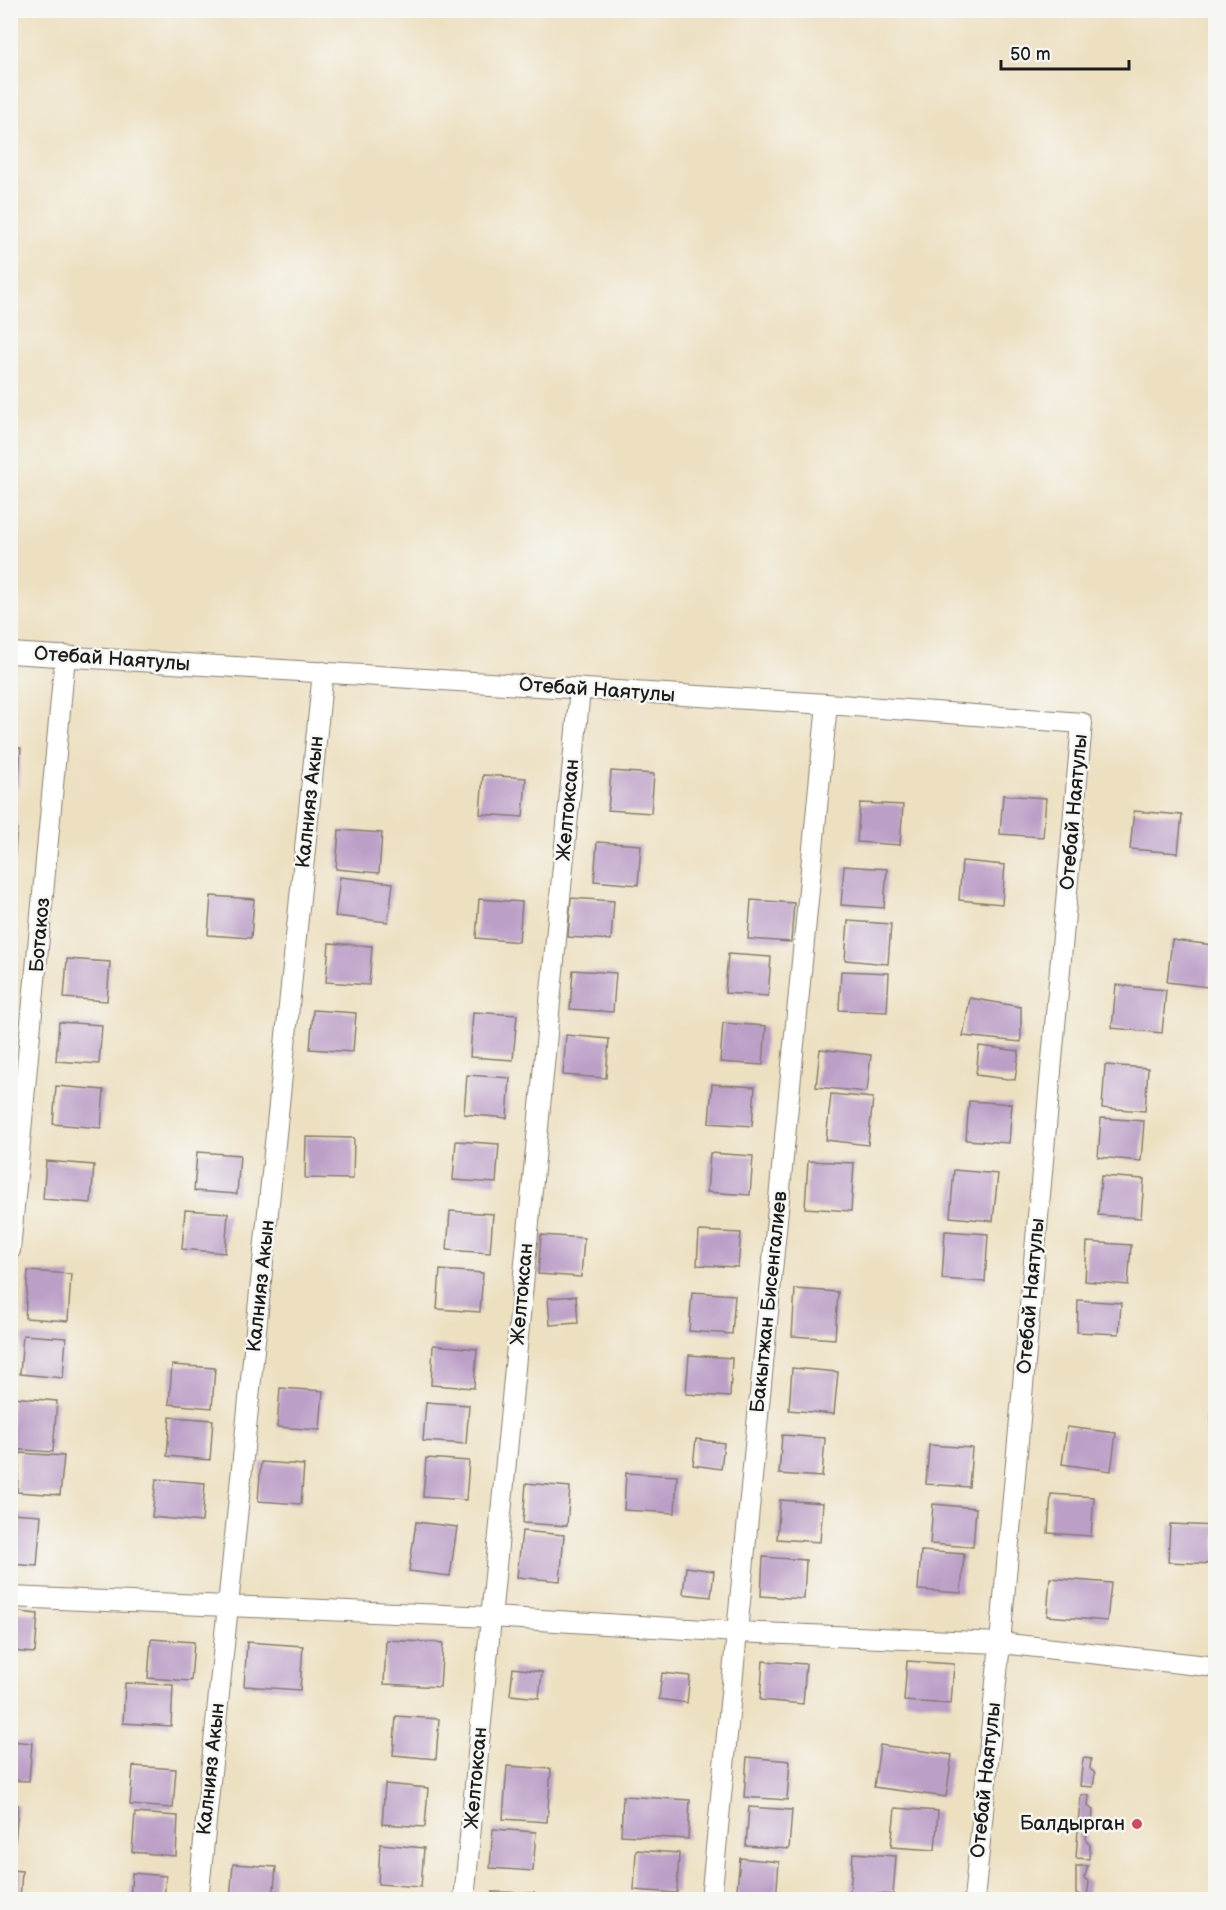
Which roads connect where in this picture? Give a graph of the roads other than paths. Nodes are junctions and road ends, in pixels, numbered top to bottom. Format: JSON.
{"nodes":[{"id":1,"x":10,"y":653,"type":"edge"},
{"id":2,"x":66,"y":656,"type":"junction"},
{"id":3,"x":323,"y":672,"type":"junction"},
{"id":4,"x":580,"y":689,"type":"junction"},
{"id":5,"x":827,"y":704,"type":"junction"},
{"id":6,"x":10,"y":1250,"type":"edge"},
{"id":7,"x":10,"y":1597,"type":"edge"},
{"id":8,"x":228,"y":1607,"type":"junction"},
{"id":9,"x":491,"y":1617,"type":"junction"},
{"id":10,"x":737,"y":1632,"type":"junction"},
{"id":11,"x":1000,"y":1643,"type":"junction"},
{"id":12,"x":1215,"y":1667,"type":"edge"},
{"id":13,"x":198,"y":1899,"type":"edge"},
{"id":14,"x":464,"y":1899,"type":"edge"},
{"id":15,"x":711,"y":1899,"type":"edge"},
{"id":16,"x":974,"y":1899,"type":"edge"}],
"edges":[{"from":1,"to":2,"type":"street","name":"Отебай Наятулы"},
{"from":2,"to":3,"type":"street","name":"Отебай Наятулы"},
{"from":2,"to":6,"type":"street","name":"Ботакоз"},
{"from":3,"to":4,"type":"street","name":"Отебай Наятулы"},
{"from":3,"to":8,"type":"street","name":"Калнияз Акын"},
{"from":4,"to":5,"type":"street","name":"Отебай Наятулы"},
{"from":4,"to":9,"type":"street","name":"Желтоксан"},
{"from":5,"to":10,"type":"street","name":"Бакытжан Бисенгалиев"},
{"from":5,"to":11,"type":"street","name":"Отебай Наятулы"},
{"from":7,"to":8,"type":"street"},
{"from":8,"to":9,"type":"street"},
{"from":8,"to":13,"type":"street","name":"Калнияз Акын"},
{"from":9,"to":10,"type":"street"},
{"from":9,"to":14,"type":"street","name":"Желтоксан"},
{"from":10,"to":11,"type":"street"},
{"from":10,"to":15,"type":"street","name":"Бакытжан Бисенгалиев"},
{"from":11,"to":12,"type":"street"},
{"from":11,"to":16,"type":"street","name":"Отебай Наятулы"}]}
